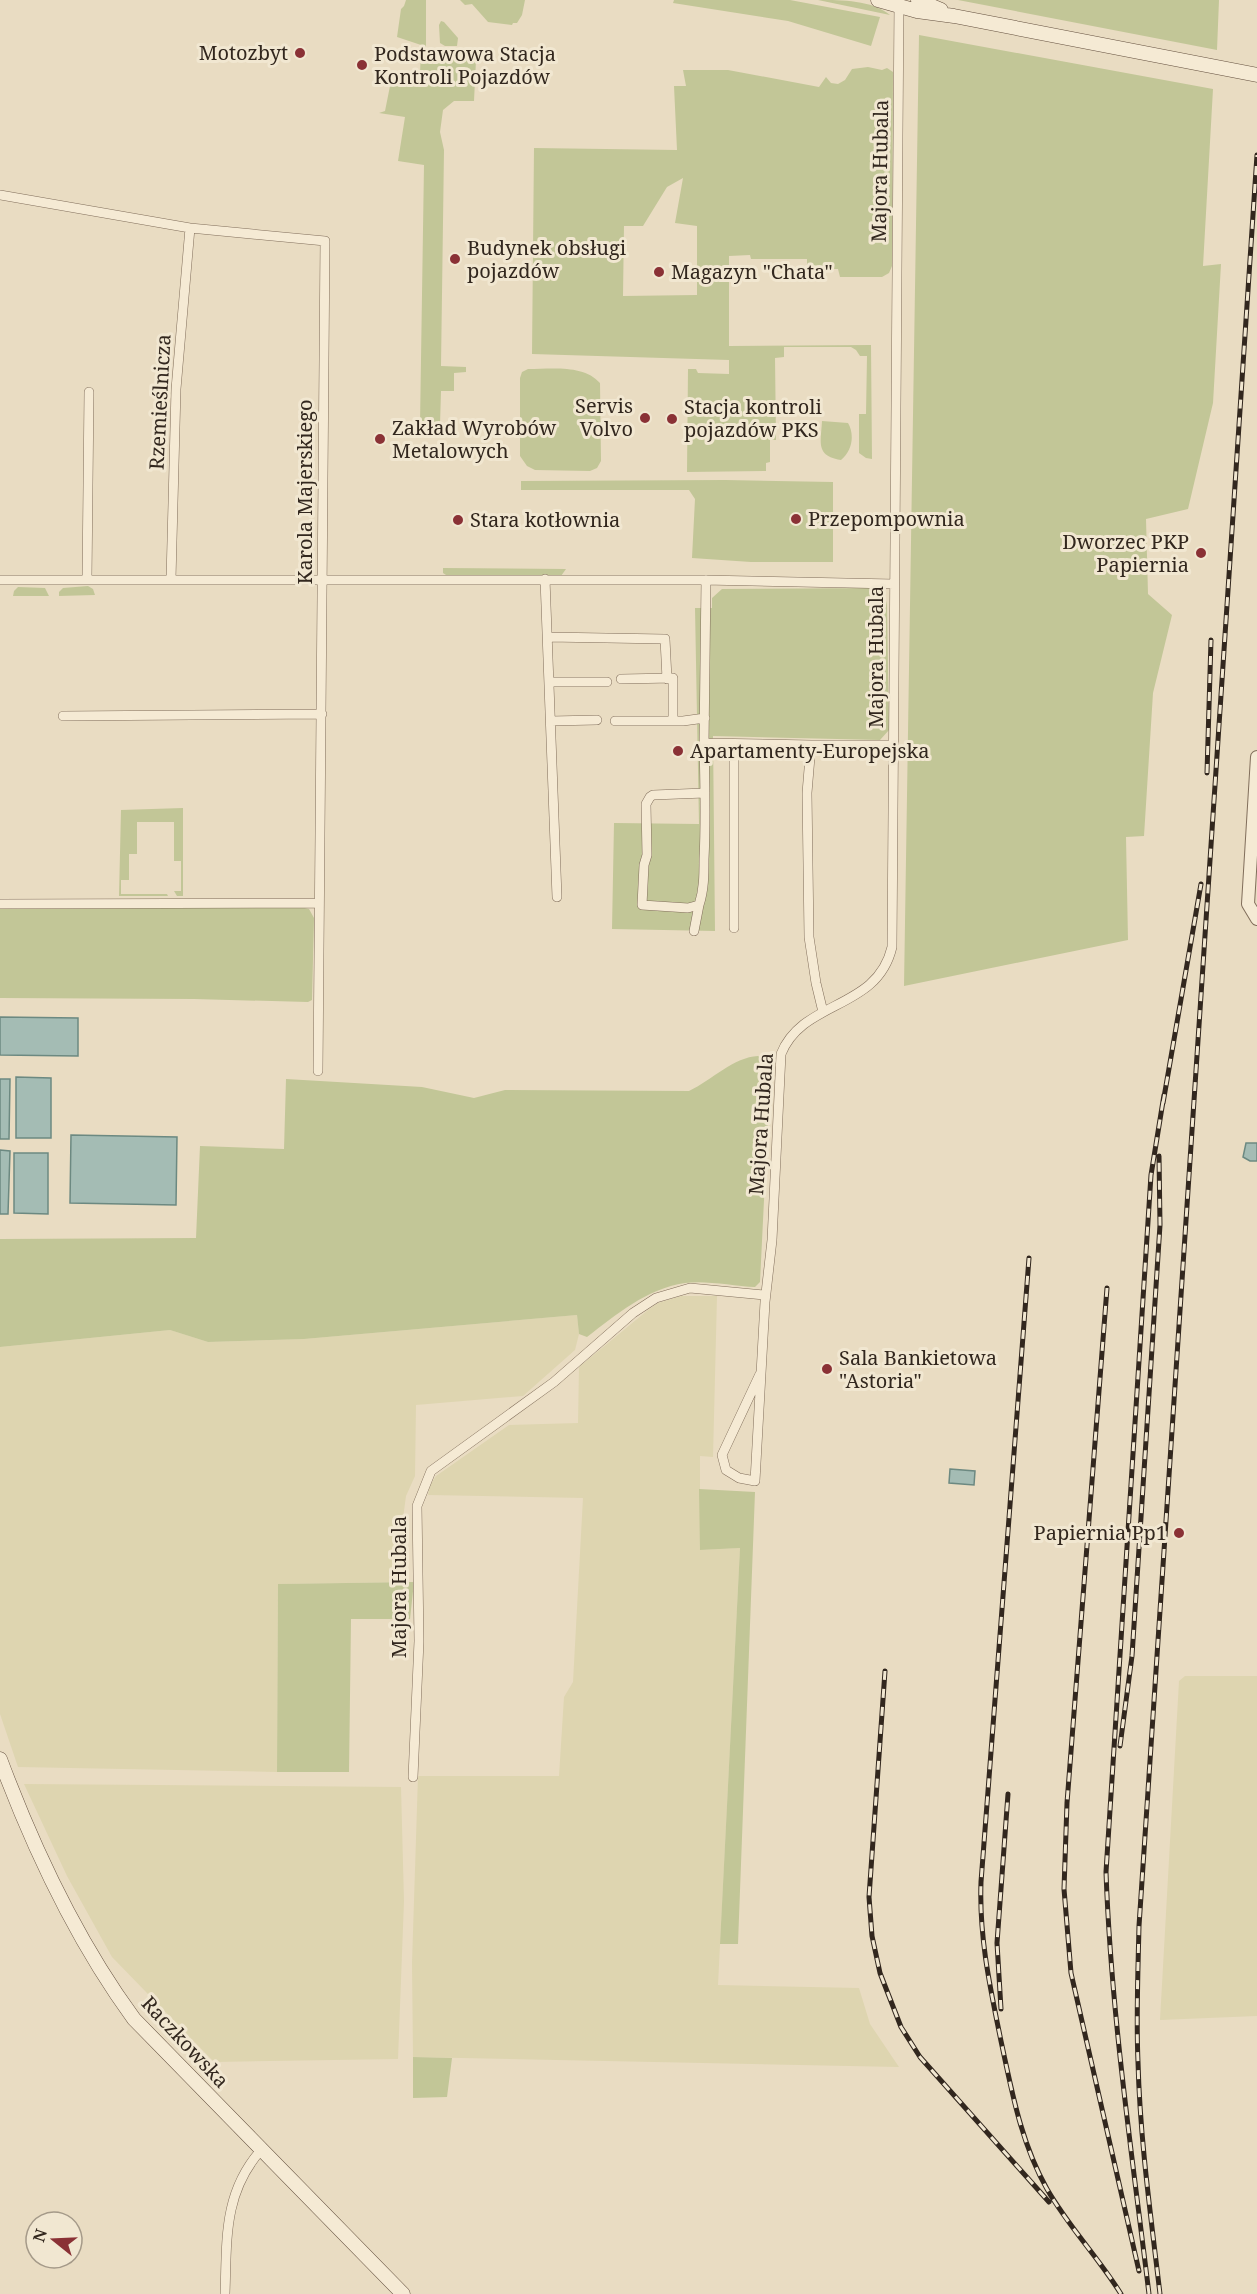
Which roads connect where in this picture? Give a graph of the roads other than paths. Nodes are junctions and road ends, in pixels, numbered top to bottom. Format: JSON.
{"nodes":[{"id":1,"x":878,"y":0,"type":"edge"},
{"id":2,"x":918,"y":0,"type":"edge"},
{"id":3,"x":899,"y":3,"type":"edge"},
{"id":4,"x":954,"y":16,"type":"junction"},
{"id":5,"x":1257,"y":75,"type":"edge"},
{"id":6,"x":0,"y":195,"type":"edge"},
{"id":7,"x":190,"y":228,"type":"junction"},
{"id":8,"x":89,"y":392,"type":"dead end"},
{"id":9,"x":87,"y":579,"type":"junction"},
{"id":10,"x":171,"y":579,"type":"junction"},
{"id":11,"x":546,"y":579,"type":"junction"},
{"id":12,"x":0,"y":580,"type":"edge"},
{"id":13,"x":323,"y":580,"type":"junction"},
{"id":14,"x":706,"y":580,"type":"junction"},
{"id":15,"x":894,"y":584,"type":"junction"},
{"id":16,"x":548,"y":637,"type":"junction"},
{"id":17,"x":621,"y":679,"type":"dead end"},
{"id":18,"x":667,"y":679,"type":"junction"},
{"id":19,"x":549,"y":682,"type":"junction"},
{"id":20,"x":607,"y":682,"type":"dead end"},
{"id":21,"x":322,"y":714,"type":"junction"},
{"id":22,"x":63,"y":716,"type":"dead end"},
{"id":23,"x":705,"y":718,"type":"junction"},
{"id":24,"x":597,"y":720,"type":"dead end"},
{"id":25,"x":551,"y":721,"type":"junction"},
{"id":26,"x":615,"y":721,"type":"dead end"},
{"id":27,"x":673,"y":721,"type":"junction"},
{"id":28,"x":704,"y":743,"type":"junction"},
{"id":29,"x":734,"y":744,"type":"junction"},
{"id":30,"x":893,"y":744,"type":"junction"},
{"id":31,"x":811,"y":746,"type":"junction"},
{"id":32,"x":1257,"y":757,"type":"edge"},
{"id":33,"x":705,"y":793,"type":"junction"},
{"id":34,"x":557,"y":897,"type":"dead end"},
{"id":35,"x":319,"y":903,"type":"junction"},
{"id":36,"x":0,"y":904,"type":"edge"},
{"id":37,"x":699,"y":905,"type":"junction"},
{"id":38,"x":1257,"y":919,"type":"edge"},
{"id":39,"x":734,"y":927,"type":"dead end"},
{"id":40,"x":694,"y":931,"type":"dead end"},
{"id":41,"x":823,"y":1012,"type":"junction"},
{"id":42,"x":318,"y":1071,"type":"dead end"},
{"id":43,"x":765,"y":1295,"type":"junction"},
{"id":44,"x":760,"y":1374,"type":"junction"},
{"id":45,"x":0,"y":1759,"type":"edge"},
{"id":46,"x":3,"y":1776,"type":"edge"},
{"id":47,"x":413,"y":1777,"type":"dead end"},
{"id":48,"x":261,"y":2150,"type":"junction"},
{"id":49,"x":225,"y":2294,"type":"edge"},
{"id":50,"x":404,"y":2294,"type":"edge"}],
"edges":[{"from":1,"to":3,"type":"main road"},
{"from":2,"to":4,"type":"main road"},
{"from":3,"to":4,"type":"main road"},
{"from":3,"to":15,"type":"street","name":"Majora Hubala"},
{"from":4,"to":5,"type":"main road"},
{"from":6,"to":7,"type":"street","name":"Karola Majerskiego"},
{"from":7,"to":10,"type":"street","name":"Rzemieślnicza"},
{"from":7,"to":13,"type":"street","name":"Karola Majerskiego"},
{"from":8,"to":9,"type":"street"},
{"from":9,"to":10,"type":"street"},
{"from":9,"to":12,"type":"street"},
{"from":10,"to":13,"type":"street"},
{"from":11,"to":13,"type":"street"},
{"from":11,"to":14,"type":"street"},
{"from":11,"to":16,"type":"street"},
{"from":13,"to":21,"type":"street","name":"Karola Majerskiego"},
{"from":14,"to":15,"type":"street"},
{"from":14,"to":23,"type":"street"},
{"from":15,"to":30,"type":"street","name":"Majora Hubala"},
{"from":16,"to":18,"type":"street"},
{"from":16,"to":19,"type":"street"},
{"from":17,"to":18,"type":"street"},
{"from":18,"to":27,"type":"street"},
{"from":19,"to":20,"type":"street"},
{"from":19,"to":25,"type":"street"},
{"from":21,"to":22,"type":"street"},
{"from":21,"to":35,"type":"street","name":"Karola Majerskiego"},
{"from":23,"to":27,"type":"street"},
{"from":23,"to":28,"type":"street"},
{"from":24,"to":25,"type":"street"},
{"from":25,"to":34,"type":"street"},
{"from":26,"to":27,"type":"street"},
{"from":28,"to":29,"type":"street"},
{"from":28,"to":33,"type":"street"},
{"from":29,"to":31,"type":"street"},
{"from":29,"to":39,"type":"street"},
{"from":30,"to":31,"type":"street"},
{"from":30,"to":41,"type":"street","name":"Majora Hubala"},
{"from":31,"to":41,"type":"street"},
{"from":32,"to":38,"type":"street"},
{"from":33,"to":37,"type":"street"},
{"from":33,"to":37,"type":"street"},
{"from":35,"to":36,"type":"street"},
{"from":35,"to":42,"type":"street","name":"Karola Majerskiego"},
{"from":37,"to":40,"type":"street"},
{"from":41,"to":43,"type":"street","name":"Majora Hubala"},
{"from":43,"to":44,"type":"street","name":"Majora Hubala"},
{"from":43,"to":47,"type":"street","name":"Majora Hubala"},
{"from":44,"to":44,"type":"street","name":"Majora Hubala"},
{"from":45,"to":46,"type":"main road","name":"Raczkowska"},
{"from":46,"to":48,"type":"main road","name":"Raczkowska"},
{"from":48,"to":49,"type":"street"},
{"from":48,"to":50,"type":"main road","name":"Raczkowska"}]}
